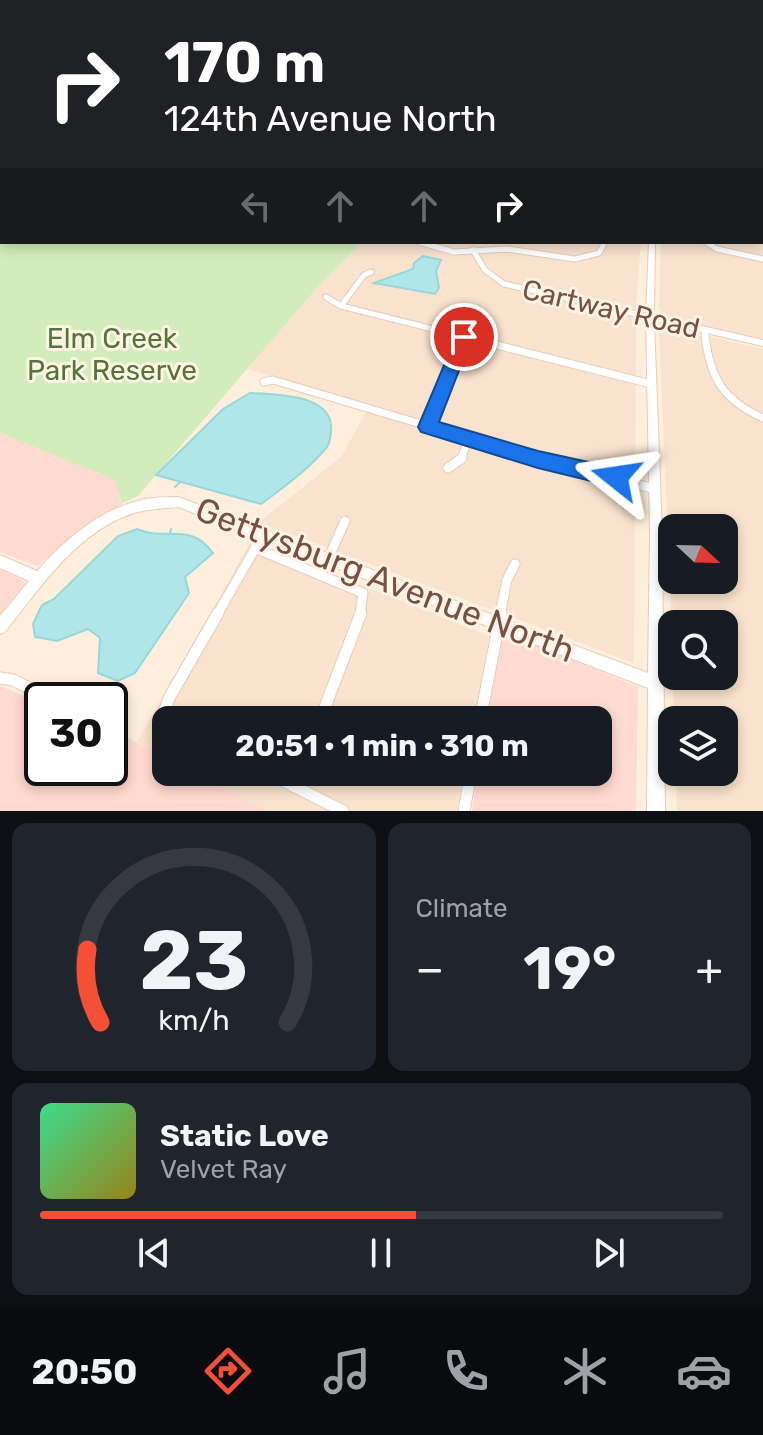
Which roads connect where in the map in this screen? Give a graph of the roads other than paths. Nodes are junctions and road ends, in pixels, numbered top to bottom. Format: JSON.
{"nodes":[{"id":1,"x":425,"y":244,"type":"edge"},
{"id":2,"x":604,"y":244,"type":"edge"},
{"id":3,"x":652,"y":244,"type":"edge"},
{"id":4,"x":709,"y":244,"type":"edge"},
{"id":5,"x":473,"y":250,"type":"junction"},
{"id":6,"x":763,"y":259,"type":"edge"},
{"id":7,"x":371,"y":272,"type":"dead end"},
{"id":8,"x":326,"y":297,"type":"dead end"},
{"id":9,"x":341,"y":306,"type":"junction"},
{"id":10,"x":650,"y":317,"type":"junction"},
{"id":11,"x":704,"y":330,"type":"junction"},
{"id":12,"x":464,"y":337,"type":"junction"},
{"id":13,"x":763,"y":343,"type":"edge"},
{"id":14,"x":264,"y":382,"type":"dead end"},
{"id":15,"x":651,"y":384,"type":"junction"},
{"id":16,"x":763,"y":418,"type":"edge"},
{"id":17,"x":428,"y":427,"type":"junction"},
{"id":18,"x":468,"y":439,"type":"junction"},
{"id":19,"x":448,"y":468,"type":"dead end"},
{"id":20,"x":655,"y":489,"type":"junction"},
{"id":21,"x":345,"y":521,"type":"dead end"},
{"id":22,"x":264,"y":533,"type":"junction"},
{"id":23,"x":255,"y":548,"type":"junction"},
{"id":24,"x":329,"y":557,"type":"junction"},
{"id":25,"x":0,"y":561,"type":"edge"},
{"id":26,"x":515,"y":564,"type":"dead end"},
{"id":27,"x":40,"y":579,"type":"junction"},
{"id":28,"x":499,"y":622,"type":"junction"},
{"id":29,"x":0,"y":627,"type":"edge"},
{"id":30,"x":0,"y":678,"type":"edge"},
{"id":31,"x":657,"y":684,"type":"junction"},
{"id":32,"x":24,"y":686,"type":"edge"},
{"id":33,"x":168,"y":706,"type":"edge"},
{"id":34,"x":325,"y":706,"type":"edge"},
{"id":35,"x":483,"y":706,"type":"edge"},
{"id":36,"x":468,"y":786,"type":"edge"},
{"id":37,"x":295,"y":787,"type":"edge"},
{"id":38,"x":343,"y":811,"type":"edge"},
{"id":39,"x":464,"y":811,"type":"edge"},
{"id":40,"x":656,"y":811,"type":"edge"}],
"edges":[{"from":1,"to":5,"type":"street"},
{"from":2,"to":5,"type":"street"},
{"from":3,"to":10,"type":"street"},
{"from":4,"to":6,"type":"street"},
{"from":5,"to":10,"type":"street","name":"Cartway Road"},
{"from":7,"to":9,"type":"street"},
{"from":8,"to":9,"type":"street"},
{"from":9,"to":12,"type":"street"},
{"from":10,"to":11,"type":"street","name":"Cartway Road"},
{"from":10,"to":15,"type":"street"},
{"from":11,"to":13,"type":"street","name":"Cartway Road"},
{"from":11,"to":16,"type":"street"},
{"from":12,"to":15,"type":"street"},
{"from":12,"to":17,"type":"street"},
{"from":14,"to":17,"type":"street"},
{"from":15,"to":20,"type":"street"},
{"from":17,"to":18,"type":"street"},
{"from":18,"to":19,"type":"street"},
{"from":18,"to":20,"type":"street"},
{"from":20,"to":31,"type":"street"},
{"from":21,"to":24,"type":"street"},
{"from":22,"to":23,"type":"street"},
{"from":22,"to":24,"type":"street","name":"Gettysburg Avenue North"},
{"from":22,"to":27,"type":"street","name":"Gettysburg Avenue North"},
{"from":23,"to":33,"type":"street"},
{"from":23,"to":34,"type":"street"},
{"from":24,"to":28,"type":"street","name":"Gettysburg Avenue North"},
{"from":25,"to":27,"type":"street"},
{"from":26,"to":28,"type":"street"},
{"from":27,"to":29,"type":"street","name":"Gettysburg Avenue North"},
{"from":28,"to":31,"type":"street","name":"Gettysburg Avenue North"},
{"from":28,"to":35,"type":"street"},
{"from":30,"to":32,"type":"street"},
{"from":31,"to":40,"type":"street"},
{"from":36,"to":39,"type":"street"},
{"from":37,"to":38,"type":"street"}]}
